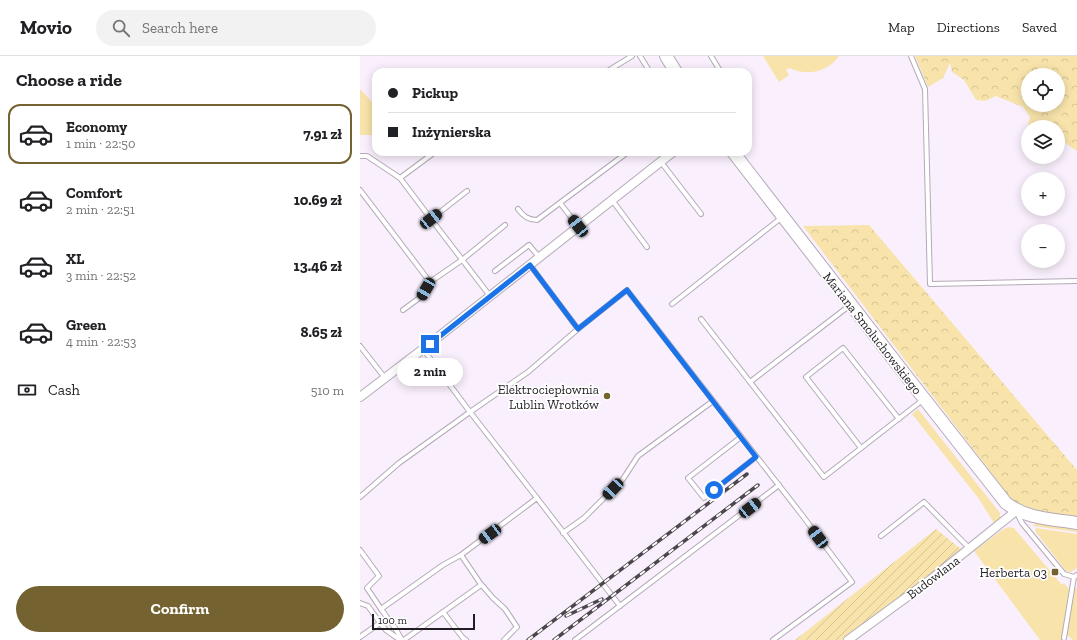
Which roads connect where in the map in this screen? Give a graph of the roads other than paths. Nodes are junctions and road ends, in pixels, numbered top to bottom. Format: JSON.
{"nodes":[{"id":1,"x":632,"y":56,"type":"edge"},
{"id":2,"x":640,"y":56,"type":"edge"},
{"id":3,"x":666,"y":56,"type":"edge"},
{"id":4,"x":711,"y":56,"type":"edge"},
{"id":5,"x":911,"y":56,"type":"edge"},
{"id":6,"x":612,"y":68,"type":"edge"},
{"id":7,"x":648,"y":68,"type":"edge"},
{"id":8,"x":674,"y":68,"type":"edge"},
{"id":9,"x":719,"y":68,"type":"edge"},
{"id":10,"x":360,"y":156,"type":"edge"},
{"id":11,"x":430,"y":156,"type":"edge"},
{"id":12,"x":623,"y":156,"type":"edge"},
{"id":13,"x":668,"y":156,"type":"edge"},
{"id":14,"x":736,"y":156,"type":"edge"},
{"id":15,"x":661,"y":162,"type":"junction"},
{"id":16,"x":400,"y":178,"type":"junction"},
{"id":17,"x":360,"y":190,"type":"edge"},
{"id":18,"x":467,"y":191,"type":"dead end"},
{"id":19,"x":612,"y":200,"type":"junction"},
{"id":20,"x":560,"y":203,"type":"junction"},
{"id":21,"x":518,"y":209,"type":"dead end"},
{"id":22,"x":700,"y":214,"type":"dead end"},
{"id":23,"x":783,"y":216,"type":"junction"},
{"id":24,"x":431,"y":219,"type":"junction"},
{"id":25,"x":505,"y":225,"type":"dead end"},
{"id":26,"x":578,"y":226,"type":"junction"},
{"id":27,"x":647,"y":247,"type":"dead end"},
{"id":28,"x":539,"y":257,"type":"junction"},
{"id":29,"x":462,"y":260,"type":"junction"},
{"id":30,"x":530,"y":265,"type":"junction"},
{"id":31,"x":495,"y":271,"type":"dead end"},
{"id":32,"x":1077,"y":281,"type":"edge"},
{"id":33,"x":430,"y":282,"type":"junction"},
{"id":34,"x":490,"y":297,"type":"junction"},
{"id":35,"x":672,"y":304,"type":"dead end"},
{"id":36,"x":851,"y":304,"type":"junction"},
{"id":37,"x":403,"y":310,"type":"dead end"},
{"id":38,"x":701,"y":319,"type":"dead end"},
{"id":39,"x":578,"y":329,"type":"junction"},
{"id":40,"x":360,"y":346,"type":"edge"},
{"id":41,"x":423,"y":349,"type":"junction"},
{"id":42,"x":384,"y":378,"type":"junction"},
{"id":43,"x":750,"y":382,"type":"junction"},
{"id":44,"x":360,"y":397,"type":"edge"},
{"id":45,"x":924,"y":399,"type":"junction"},
{"id":46,"x":713,"y":401,"type":"junction"},
{"id":47,"x":470,"y":412,"type":"junction"},
{"id":48,"x":898,"y":419,"type":"junction"},
{"id":49,"x":741,"y":437,"type":"junction"},
{"id":50,"x":861,"y":448,"type":"junction"},
{"id":51,"x":756,"y":457,"type":"junction"},
{"id":52,"x":779,"y":485,"type":"junction"},
{"id":53,"x":360,"y":497,"type":"edge"},
{"id":54,"x":536,"y":498,"type":"junction"},
{"id":55,"x":1016,"y":511,"type":"junction"},
{"id":56,"x":1077,"y":523,"type":"edge"},
{"id":57,"x":563,"y":533,"type":"junction"},
{"id":58,"x":881,"y":536,"type":"dead end"},
{"id":59,"x":970,"y":549,"type":"junction"},
{"id":60,"x":360,"y":550,"type":"edge"},
{"id":61,"x":461,"y":555,"type":"junction"},
{"id":62,"x":1076,"y":576,"type":"edge"},
{"id":63,"x":481,"y":585,"type":"junction"},
{"id":64,"x":360,"y":603,"type":"edge"},
{"id":65,"x":620,"y":606,"type":"junction"},
{"id":66,"x":381,"y":609,"type":"junction"},
{"id":67,"x":443,"y":612,"type":"junction"},
{"id":68,"x":380,"y":623,"type":"junction"},
{"id":69,"x":360,"y":638,"type":"edge"},
{"id":70,"x":1064,"y":638,"type":"dead end"},
{"id":71,"x":402,"y":640,"type":"edge"},
{"id":72,"x":466,"y":640,"type":"edge"},
{"id":73,"x":504,"y":640,"type":"edge"},
{"id":74,"x":575,"y":640,"type":"edge"},
{"id":75,"x":773,"y":640,"type":"edge"},
{"id":76,"x":848,"y":640,"type":"edge"}],
"edges":[{"from":1,"to":6,"type":"lane"},
{"from":2,"to":7,"type":"lane"},
{"from":3,"to":8,"type":"street"},
{"from":4,"to":9,"type":"lane"},
{"from":5,"to":32,"type":"lane"},
{"from":10,"to":16,"type":"lane"},
{"from":11,"to":16,"type":"lane"},
{"from":12,"to":20,"type":"lane"},
{"from":13,"to":15,"type":"street"},
{"from":14,"to":23,"type":"street","name":"Mariana Smoluchowskiego"},
{"from":15,"to":19,"type":"street"},
{"from":15,"to":22,"type":"lane"},
{"from":16,"to":24,"type":"lane"},
{"from":17,"to":33,"type":"lane"},
{"from":18,"to":24,"type":"lane"},
{"from":19,"to":26,"type":"street"},
{"from":19,"to":27,"type":"lane"},
{"from":20,"to":21,"type":"lane"},
{"from":20,"to":26,"type":"lane"},
{"from":23,"to":35,"type":"lane"},
{"from":23,"to":36,"type":"street","name":"Mariana Smoluchowskiego"},
{"from":24,"to":29,"type":"lane"},
{"from":25,"to":29,"type":"lane"},
{"from":26,"to":28,"type":"street"},
{"from":28,"to":30,"type":"street"},
{"from":28,"to":31,"type":"lane"},
{"from":29,"to":33,"type":"lane"},
{"from":29,"to":34,"type":"lane"},
{"from":30,"to":34,"type":"street"},
{"from":30,"to":39,"type":"lane"},
{"from":33,"to":37,"type":"lane"},
{"from":34,"to":41,"type":"street"},
{"from":36,"to":43,"type":"lane"},
{"from":36,"to":45,"type":"street","name":"Mariana Smoluchowskiego"},
{"from":38,"to":43,"type":"lane"},
{"from":39,"to":46,"type":"lane"},
{"from":39,"to":47,"type":"lane"},
{"from":40,"to":42,"type":"lane"},
{"from":41,"to":42,"type":"street"},
{"from":41,"to":47,"type":"lane"},
{"from":42,"to":44,"type":"street"},
{"from":43,"to":50,"type":"lane"},
{"from":45,"to":48,"type":"lane"},
{"from":45,"to":55,"type":"street","name":"Mariana Smoluchowskiego"},
{"from":46,"to":49,"type":"lane"},
{"from":46,"to":57,"type":"lane"},
{"from":47,"to":53,"type":"lane"},
{"from":47,"to":54,"type":"lane"},
{"from":48,"to":50,"type":"lane"},
{"from":48,"to":50,"type":"lane"},
{"from":49,"to":51,"type":"lane"},
{"from":49,"to":51,"type":"lane"},
{"from":51,"to":52,"type":"lane"},
{"from":52,"to":65,"type":"lane"},
{"from":52,"to":75,"type":"lane"},
{"from":54,"to":57,"type":"lane"},
{"from":54,"to":61,"type":"lane"},
{"from":55,"to":56,"type":"street"},
{"from":55,"to":59,"type":"street","name":"Budowlana"},
{"from":55,"to":62,"type":"lane"},
{"from":57,"to":65,"type":"lane"},
{"from":58,"to":59,"type":"lane"},
{"from":59,"to":76,"type":"street","name":"Budowlana"},
{"from":60,"to":66,"type":"lane"},
{"from":61,"to":63,"type":"lane"},
{"from":61,"to":66,"type":"lane"},
{"from":62,"to":70,"type":"lane"},
{"from":63,"to":67,"type":"lane"},
{"from":63,"to":73,"type":"lane"},
{"from":64,"to":68,"type":"lane"},
{"from":65,"to":74,"type":"lane"},
{"from":66,"to":71,"type":"lane"},
{"from":67,"to":71,"type":"lane"},
{"from":67,"to":72,"type":"lane"},
{"from":68,"to":69,"type":"lane"},
{"from":68,"to":71,"type":"lane"}]}
